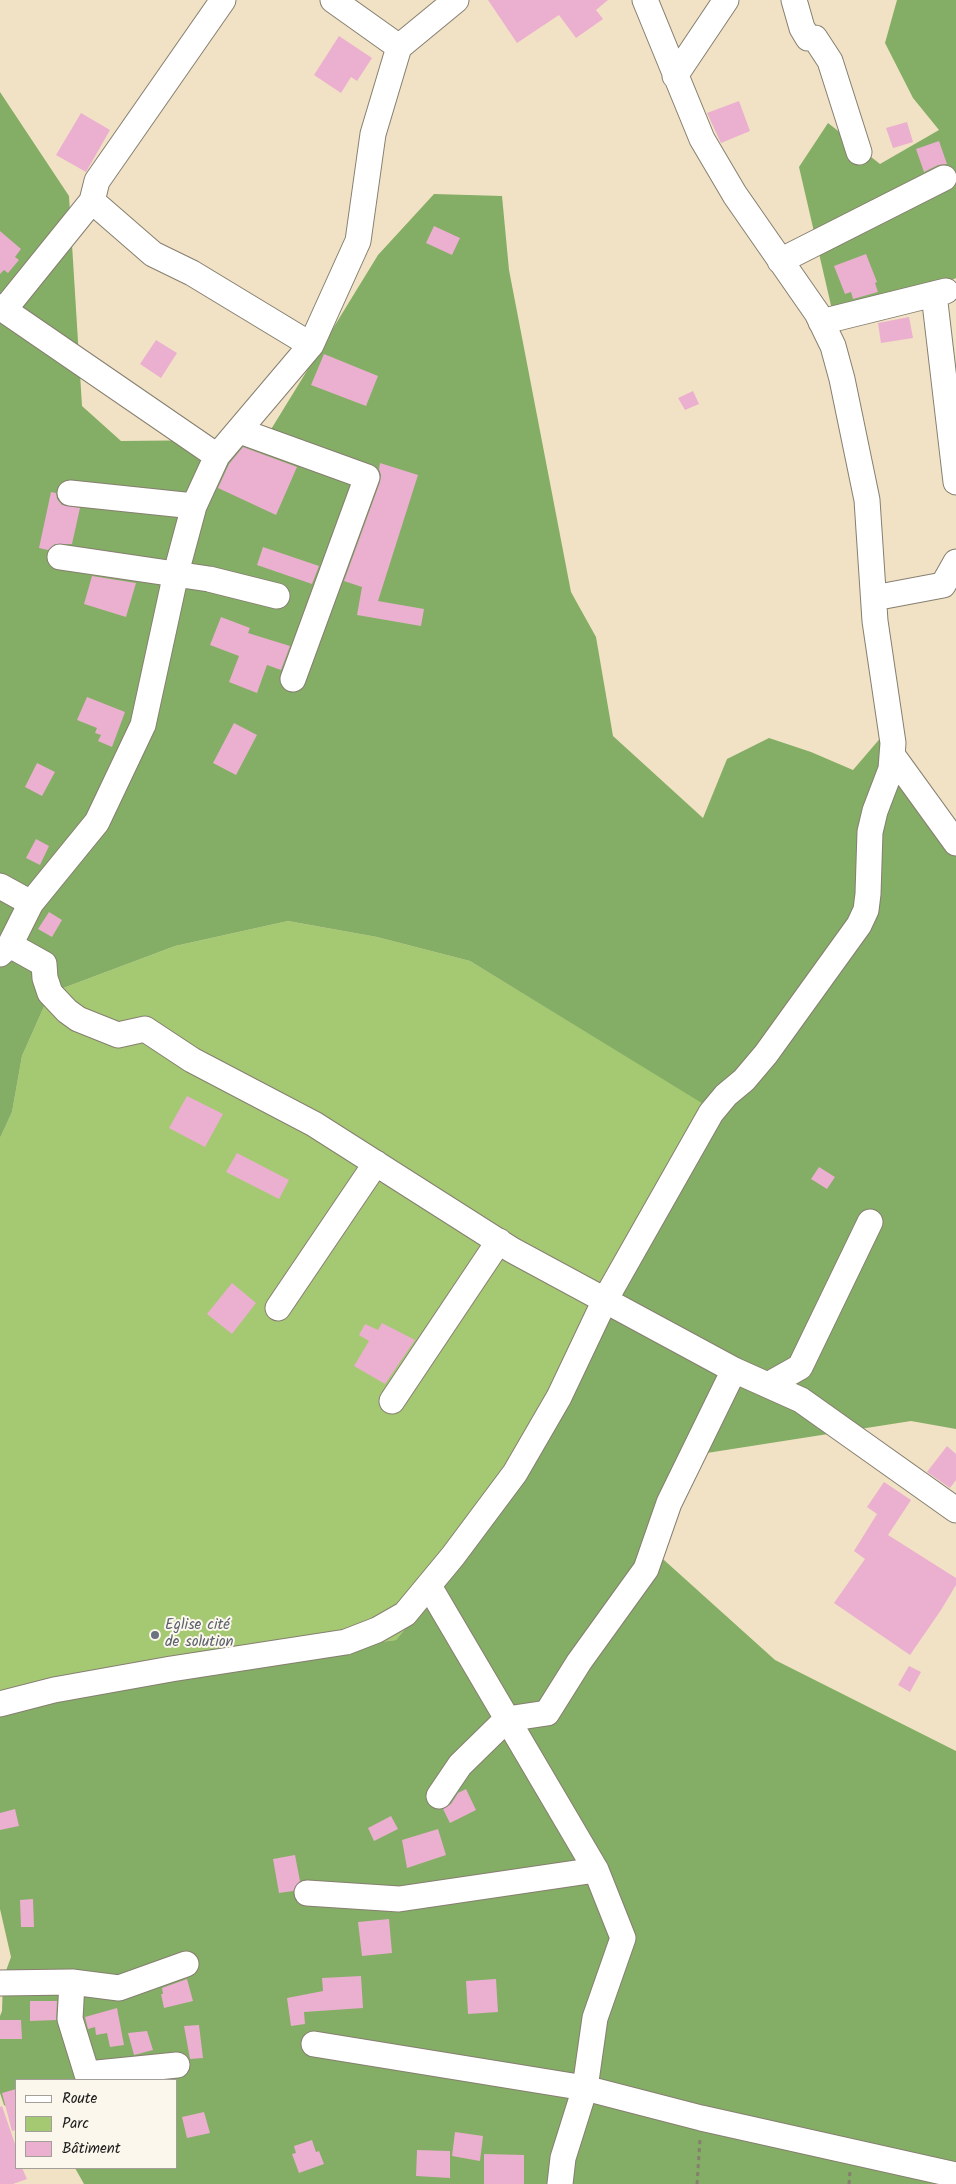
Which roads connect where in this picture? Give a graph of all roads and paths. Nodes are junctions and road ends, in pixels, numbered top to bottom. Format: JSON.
{"nodes":[{"id":1,"x":223,"y":0,"type":"edge"},
{"id":2,"x":333,"y":0,"type":"edge"},
{"id":3,"x":456,"y":0,"type":"edge"},
{"id":4,"x":645,"y":0,"type":"edge"},
{"id":5,"x":726,"y":0,"type":"edge"},
{"id":6,"x":794,"y":0,"type":"edge"},
{"id":7,"x":399,"y":47,"type":"junction"},
{"id":8,"x":675,"y":76,"type":"junction"},
{"id":9,"x":859,"y":152,"type":"dead end"},
{"id":10,"x":944,"y":178,"type":"dead end"},
{"id":11,"x":92,"y":200,"type":"junction"},
{"id":12,"x":780,"y":261,"type":"junction"},
{"id":13,"x":4,"y":314,"type":"edge"},
{"id":14,"x":821,"y":322,"type":"junction"},
{"id":15,"x":311,"y":344,"type":"junction"},
{"id":16,"x":240,"y":431,"type":"junction"},
{"id":17,"x":217,"y":456,"type":"junction"},
{"id":18,"x":956,"y":482,"type":"edge"},
{"id":19,"x":70,"y":493,"type":"dead end"},
{"id":20,"x":194,"y":506,"type":"junction"},
{"id":21,"x":60,"y":557,"type":"dead end"},
{"id":22,"x":956,"y":562,"type":"edge"},
{"id":23,"x":176,"y":573,"type":"junction"},
{"id":24,"x":277,"y":596,"type":"dead end"},
{"id":25,"x":874,"y":598,"type":"junction"},
{"id":26,"x":293,"y":679,"type":"dead end"},
{"id":27,"x":893,"y":756,"type":"junction"},
{"id":28,"x":956,"y":843,"type":"edge"},
{"id":29,"x":0,"y":886,"type":"edge"},
{"id":30,"x":31,"y":904,"type":"junction"},
{"id":31,"x":5,"y":949,"type":"edge"},
{"id":32,"x":376,"y":1163,"type":"junction"},
{"id":33,"x":870,"y":1222,"type":"dead end"},
{"id":34,"x":499,"y":1241,"type":"junction"},
{"id":35,"x":605,"y":1300,"type":"junction"},
{"id":36,"x":278,"y":1308,"type":"dead end"},
{"id":37,"x":734,"y":1370,"type":"junction"},
{"id":38,"x":768,"y":1385,"type":"junction"},
{"id":39,"x":392,"y":1401,"type":"dead end"},
{"id":40,"x":956,"y":1510,"type":"edge"},
{"id":41,"x":429,"y":1586,"type":"junction"},
{"id":42,"x":0,"y":1704,"type":"edge"},
{"id":43,"x":507,"y":1719,"type":"junction"},
{"id":44,"x":439,"y":1796,"type":"dead end"},
{"id":45,"x":596,"y":1870,"type":"junction"},
{"id":46,"x":307,"y":1893,"type":"dead end"},
{"id":47,"x":186,"y":1964,"type":"dead end"},
{"id":48,"x":72,"y":1982,"type":"junction"},
{"id":49,"x":0,"y":1983,"type":"edge"},
{"id":50,"x":314,"y":2044,"type":"dead end"},
{"id":51,"x":177,"y":2065,"type":"dead end"},
{"id":52,"x":585,"y":2088,"type":"junction"},
{"id":53,"x":701,"y":2118,"type":"junction"},
{"id":54,"x":956,"y":2175,"type":"edge"},
{"id":55,"x":560,"y":2184,"type":"edge"},
{"id":56,"x":697,"y":2184,"type":"edge"}],
"edges":[{"from":1,"to":11,"type":"street"},
{"from":2,"to":7,"type":"street"},
{"from":3,"to":7,"type":"street"},
{"from":4,"to":8,"type":"street"},
{"from":5,"to":8,"type":"street"},
{"from":6,"to":9,"type":"street"},
{"from":7,"to":15,"type":"street"},
{"from":8,"to":12,"type":"street"},
{"from":10,"to":12,"type":"street"},
{"from":11,"to":13,"type":"street"},
{"from":11,"to":15,"type":"street"},
{"from":12,"to":14,"type":"street"},
{"from":13,"to":17,"type":"street"},
{"from":14,"to":18,"type":"street"},
{"from":14,"to":25,"type":"street"},
{"from":15,"to":16,"type":"street"},
{"from":16,"to":17,"type":"street"},
{"from":16,"to":26,"type":"street"},
{"from":17,"to":20,"type":"street"},
{"from":19,"to":20,"type":"street"},
{"from":20,"to":23,"type":"street"},
{"from":21,"to":23,"type":"street"},
{"from":22,"to":25,"type":"street"},
{"from":23,"to":24,"type":"street"},
{"from":23,"to":30,"type":"street"},
{"from":25,"to":27,"type":"street"},
{"from":27,"to":28,"type":"street"},
{"from":27,"to":35,"type":"street"},
{"from":29,"to":30,"type":"street"},
{"from":30,"to":31,"type":"street"},
{"from":31,"to":32,"type":"street"},
{"from":32,"to":34,"type":"street"},
{"from":32,"to":36,"type":"street"},
{"from":33,"to":38,"type":"street"},
{"from":34,"to":35,"type":"street"},
{"from":34,"to":39,"type":"street"},
{"from":35,"to":37,"type":"street"},
{"from":35,"to":41,"type":"street"},
{"from":37,"to":38,"type":"street"},
{"from":37,"to":43,"type":"street"},
{"from":38,"to":40,"type":"street"},
{"from":41,"to":42,"type":"street"},
{"from":41,"to":43,"type":"street"},
{"from":43,"to":44,"type":"street"},
{"from":43,"to":45,"type":"street"},
{"from":45,"to":46,"type":"street"},
{"from":45,"to":52,"type":"street"},
{"from":47,"to":48,"type":"street"},
{"from":48,"to":49,"type":"street"},
{"from":48,"to":51,"type":"street"},
{"from":50,"to":52,"type":"street"},
{"from":52,"to":53,"type":"street"},
{"from":52,"to":55,"type":"street"},
{"from":53,"to":54,"type":"street"},
{"from":53,"to":56,"type":"path"}]}
